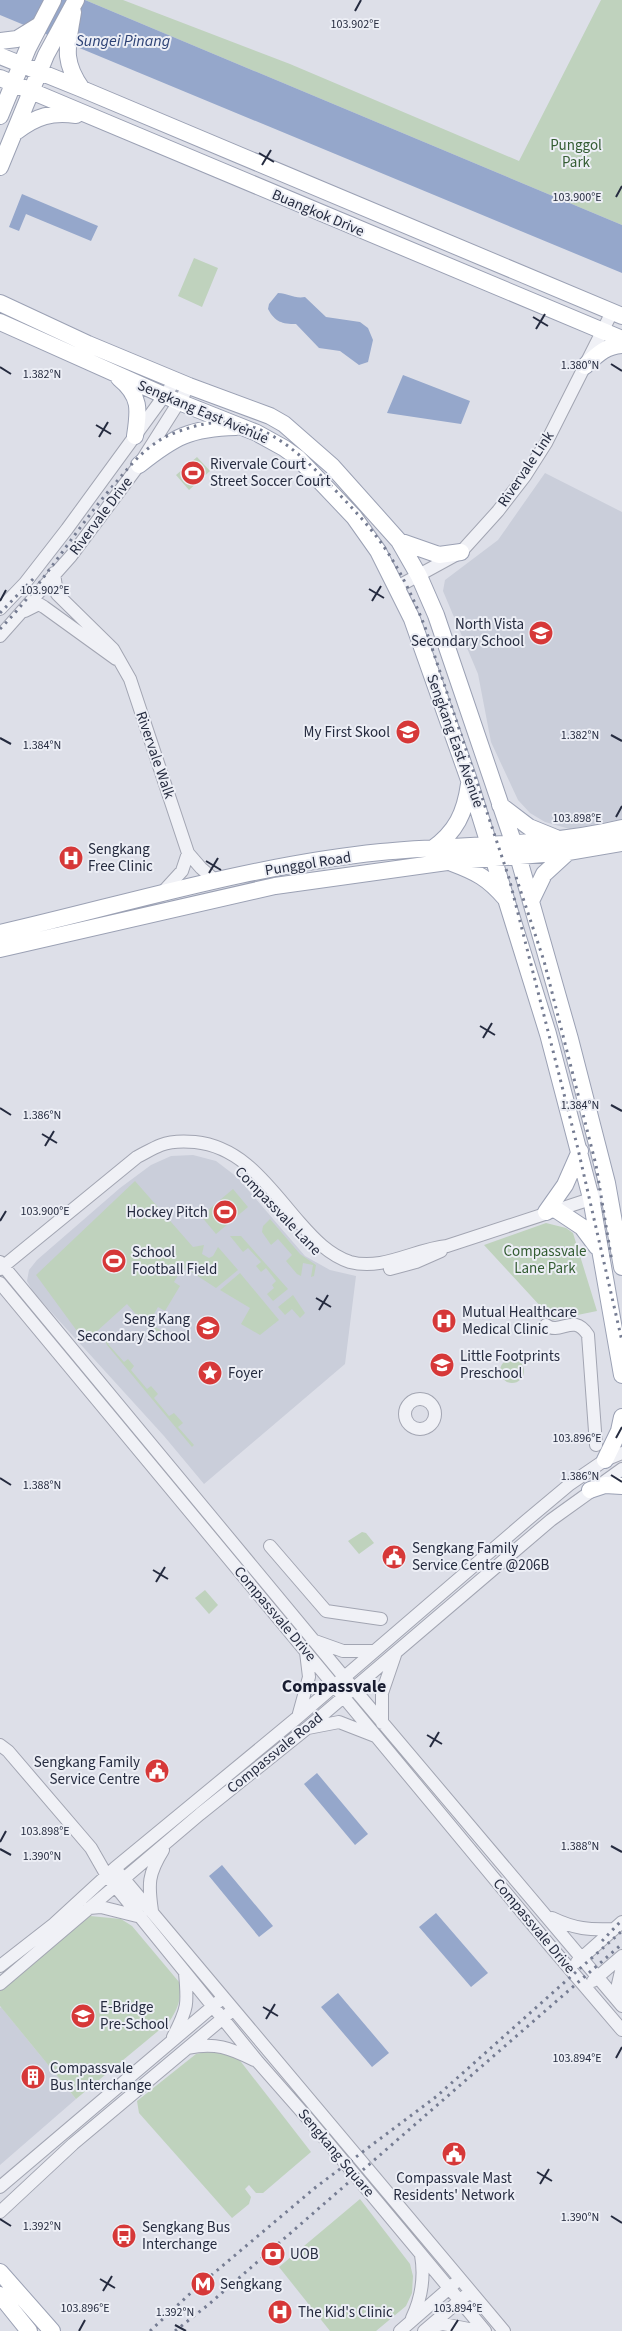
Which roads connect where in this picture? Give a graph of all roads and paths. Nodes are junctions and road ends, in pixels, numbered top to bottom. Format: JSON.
{"nodes":[{"id":1,"x":53,"y":0,"type":"edge"},
{"id":2,"x":75,"y":1,"type":"edge"},
{"id":3,"x":39,"y":25,"type":"junction"},
{"id":4,"x":0,"y":42,"type":"edge"},
{"id":5,"x":0,"y":56,"type":"edge"},
{"id":6,"x":22,"y":66,"type":"junction"},
{"id":7,"x":39,"y":72,"type":"junction"},
{"id":8,"x":7,"y":81,"type":"edge"},
{"id":9,"x":82,"y":89,"type":"junction"},
{"id":10,"x":32,"y":91,"type":"junction"},
{"id":11,"x":0,"y":116,"type":"edge"},
{"id":12,"x":88,"y":116,"type":"junction"},
{"id":13,"x":17,"y":130,"type":"junction"},
{"id":14,"x":0,"y":167,"type":"edge"},
{"id":15,"x":0,"y":302,"type":"edge"},
{"id":16,"x":617,"y":314,"type":"edge"},
{"id":17,"x":0,"y":322,"type":"edge"},
{"id":18,"x":603,"y":331,"type":"junction"},
{"id":19,"x":622,"y":339,"type":"edge"},
{"id":20,"x":622,"y":345,"type":"edge"},
{"id":21,"x":585,"y":366,"type":"junction"},
{"id":22,"x":111,"y":372,"type":"junction"},
{"id":23,"x":182,"y":383,"type":"junction"},
{"id":24,"x":172,"y":399,"type":"junction"},
{"id":25,"x":243,"y":427,"type":"junction"},
{"id":26,"x":135,"y":436,"type":"junction"},
{"id":27,"x":139,"y":465,"type":"junction"},
{"id":28,"x":399,"y":541,"type":"junction"},
{"id":29,"x":461,"y":552,"type":"junction"},
{"id":30,"x":54,"y":573,"type":"junction"},
{"id":31,"x":419,"y":576,"type":"junction"},
{"id":32,"x":397,"y":587,"type":"junction"},
{"id":33,"x":0,"y":609,"type":"edge"},
{"id":34,"x":19,"y":615,"type":"junction"},
{"id":35,"x":0,"y":636,"type":"edge"},
{"id":36,"x":118,"y":660,"type":"junction"},
{"id":37,"x":469,"y":780,"type":"junction"},
{"id":38,"x":500,"y":805,"type":"junction"},
{"id":39,"x":622,"y":828,"type":"edge"},
{"id":40,"x":558,"y":838,"type":"junction"},
{"id":41,"x":622,"y":843,"type":"edge"},
{"id":42,"x":432,"y":849,"type":"junction"},
{"id":43,"x":516,"y":850,"type":"junction"},
{"id":44,"x":493,"y":852,"type":"junction"},
{"id":45,"x":568,"y":852,"type":"junction"},
{"id":46,"x":188,"y":853,"type":"junction"},
{"id":47,"x":447,"y":862,"type":"junction"},
{"id":48,"x":216,"y":881,"type":"junction"},
{"id":49,"x":160,"y":894,"type":"junction"},
{"id":50,"x":507,"y":900,"type":"junction"},
{"id":51,"x":531,"y":901,"type":"junction"},
{"id":52,"x":0,"y":933,"type":"edge"},
{"id":53,"x":0,"y":949,"type":"edge"},
{"id":54,"x":580,"y":1151,"type":"junction"},
{"id":55,"x":609,"y":1193,"type":"junction"},
{"id":56,"x":590,"y":1198,"type":"junction"},
{"id":57,"x":550,"y":1210,"type":"junction"},
{"id":58,"x":600,"y":1254,"type":"junction"},
{"id":59,"x":622,"y":1267,"type":"edge"},
{"id":60,"x":4,"y":1275,"type":"edge"},
{"id":61,"x":546,"y":1325,"type":"dead end"},
{"id":62,"x":622,"y":1375,"type":"edge"},
{"id":63,"x":622,"y":1417,"type":"edge"},
{"id":64,"x":596,"y":1445,"type":"dead end"},
{"id":65,"x":622,"y":1453,"type":"edge"},
{"id":66,"x":605,"y":1460,"type":"junction"},
{"id":67,"x":622,"y":1469,"type":"edge"},
{"id":68,"x":622,"y":1486,"type":"edge"},
{"id":69,"x":590,"y":1490,"type":"junction"},
{"id":70,"x":270,"y":1546,"type":"dead end"},
{"id":71,"x":381,"y":1619,"type":"dead end"},
{"id":72,"x":314,"y":1640,"type":"junction"},
{"id":73,"x":306,"y":1652,"type":"junction"},
{"id":74,"x":373,"y":1652,"type":"junction"},
{"id":75,"x":396,"y":1652,"type":"junction"},
{"id":76,"x":339,"y":1682,"type":"junction"},
{"id":77,"x":348,"y":1693,"type":"junction"},
{"id":78,"x":298,"y":1717,"type":"junction"},
{"id":79,"x":382,"y":1723,"type":"junction"},
{"id":80,"x":306,"y":1729,"type":"junction"},
{"id":81,"x":377,"y":1737,"type":"junction"},
{"id":82,"x":0,"y":1746,"type":"edge"},
{"id":83,"x":168,"y":1841,"type":"junction"},
{"id":84,"x":111,"y":1872,"type":"junction"},
{"id":85,"x":120,"y":1882,"type":"junction"},
{"id":86,"x":89,"y":1908,"type":"junction"},
{"id":87,"x":146,"y":1914,"type":"junction"},
{"id":88,"x":546,"y":1915,"type":"junction"},
{"id":89,"x":618,"y":1925,"type":"edge"},
{"id":90,"x":622,"y":1956,"type":"edge"},
{"id":91,"x":582,"y":1957,"type":"junction"},
{"id":92,"x":0,"y":1966,"type":"edge"},
{"id":93,"x":622,"y":1967,"type":"edge"},
{"id":94,"x":570,"y":1968,"type":"junction"},
{"id":95,"x":184,"y":1972,"type":"junction"},
{"id":96,"x":598,"y":1977,"type":"junction"},
{"id":97,"x":0,"y":1984,"type":"edge"},
{"id":98,"x":586,"y":1988,"type":"junction"},
{"id":99,"x":224,"y":1998,"type":"junction"},
{"id":100,"x":622,"y":2002,"type":"edge"},
{"id":101,"x":622,"y":2006,"type":"edge"},
{"id":102,"x":213,"y":2007,"type":"junction"},
{"id":103,"x":234,"y":2009,"type":"junction"},
{"id":104,"x":223,"y":2018,"type":"junction"},
{"id":105,"x":622,"y":2030,"type":"edge"},
{"id":106,"x":170,"y":2042,"type":"junction"},
{"id":107,"x":186,"y":2048,"type":"junction"},
{"id":108,"x":258,"y":2062,"type":"junction"},
{"id":109,"x":0,"y":2188,"type":"edge"},
{"id":110,"x":0,"y":2212,"type":"edge"},
{"id":111,"x":421,"y":2255,"type":"junction"},
{"id":112,"x":0,"y":2272,"type":"edge"},
{"id":113,"x":460,"y":2279,"type":"junction"},
{"id":114,"x":449,"y":2288,"type":"junction"},
{"id":115,"x":471,"y":2292,"type":"junction"},
{"id":116,"x":0,"y":2295,"type":"edge"},
{"id":117,"x":460,"y":2301,"type":"junction"},
{"id":118,"x":410,"y":2322,"type":"junction"},
{"id":119,"x":426,"y":2330,"type":"edge"},
{"id":120,"x":29,"y":2331,"type":"edge"},
{"id":121,"x":52,"y":2331,"type":"edge"},
{"id":122,"x":400,"y":2331,"type":"edge"},
{"id":123,"x":478,"y":2331,"type":"edge"},
{"id":124,"x":485,"y":2331,"type":"edge"},
{"id":125,"x":504,"y":2331,"type":"edge"}],
"edges":[{"from":1,"to":3,"type":"main road"},
{"from":2,"to":7,"type":"main road"},
{"from":2,"to":9,"type":"main road"},
{"from":3,"to":4,"type":"main road"},
{"from":3,"to":6,"type":"main road"},
{"from":5,"to":6,"type":"main road","name":"Buangkok Drive"},
{"from":6,"to":7,"type":"main road","name":"Buangkok Drive"},
{"from":6,"to":8,"type":"main road"},
{"from":7,"to":9,"type":"main road","name":"Buangkok Drive"},
{"from":7,"to":10,"type":"main road"},
{"from":8,"to":10,"type":"main road","name":"Buangkok Drive"},
{"from":8,"to":11,"type":"main road"},
{"from":9,"to":16,"type":"main road","name":"Buangkok Drive"},
{"from":10,"to":12,"type":"main road","name":"Buangkok Drive"},
{"from":10,"to":13,"type":"main road"},
{"from":12,"to":13,"type":"main road"},
{"from":12,"to":18,"type":"main road","name":"Buangkok Drive"},
{"from":13,"to":14,"type":"main road"},
{"from":15,"to":23,"type":"main road","name":"Sengkang East Avenue"},
{"from":16,"to":18,"type":"street","name":"Rivervale Link"},
{"from":17,"to":22,"type":"main road","name":"Sengkang East Avenue"},
{"from":18,"to":19,"type":"main road","name":"Buangkok Drive"},
{"from":18,"to":21,"type":"street","name":"Rivervale Link"},
{"from":20,"to":21,"type":"main road"},
{"from":21,"to":29,"type":"street","name":"Rivervale Link"},
{"from":22,"to":24,"type":"main road","name":"Sengkang East Avenue"},
{"from":22,"to":26,"type":"main road"},
{"from":23,"to":24,"type":"street","name":"Rivervale Drive"},
{"from":23,"to":28,"type":"main road","name":"Sengkang East Avenue"},
{"from":24,"to":25,"type":"main road","name":"Sengkang East Avenue"},
{"from":24,"to":26,"type":"street","name":"Rivervale Drive"},
{"from":24,"to":27,"type":"street","name":"Rivervale Drive"},
{"from":25,"to":27,"type":"main road"},
{"from":25,"to":32,"type":"main road","name":"Sengkang East Avenue"},
{"from":26,"to":33,"type":"street","name":"Rivervale Drive"},
{"from":27,"to":30,"type":"street","name":"Rivervale Drive"},
{"from":28,"to":29,"type":"main road"},
{"from":28,"to":31,"type":"main road","name":"Sengkang East Avenue"},
{"from":29,"to":31,"type":"street","name":"Rivervale Link"},
{"from":30,"to":34,"type":"street","name":"Rivervale Drive"},
{"from":30,"to":36,"type":"street","name":"Rivervale Walk"},
{"from":31,"to":32,"type":"street","name":"Rivervale Link"},
{"from":31,"to":38,"type":"main road","name":"Sengkang East Avenue"},
{"from":32,"to":37,"type":"main road","name":"Sengkang East Avenue"},
{"from":34,"to":35,"type":"street","name":"Rivervale Drive"},
{"from":34,"to":36,"type":"street","name":"Rivervale Walk"},
{"from":36,"to":46,"type":"street","name":"Rivervale Walk"},
{"from":37,"to":42,"type":"main road"},
{"from":37,"to":44,"type":"main road","name":"Sengkang East Avenue"},
{"from":38,"to":40,"type":"main road"},
{"from":38,"to":43,"type":"main road","name":"Sengkang East Avenue"},
{"from":39,"to":40,"type":"main road","name":"Punggol Road"},
{"from":40,"to":43,"type":"main road","name":"Punggol Road"},
{"from":41,"to":45,"type":"main road","name":"Punggol Road"},
{"from":42,"to":44,"type":"main road","name":"Punggol Road"},
{"from":42,"to":48,"type":"main road","name":"Punggol Road"},
{"from":43,"to":44,"type":"main road","name":"Punggol Road"},
{"from":43,"to":45,"type":"main road","name":"Punggol Road"},
{"from":43,"to":51,"type":"main road","name":"Sengkang East Avenue"},
{"from":44,"to":47,"type":"main road","name":"Punggol Road"},
{"from":44,"to":50,"type":"main road","name":"Sengkang East Avenue"},
{"from":45,"to":51,"type":"main road"},
{"from":46,"to":48,"type":"street","name":"Rivervale Walk"},
{"from":46,"to":49,"type":"street"},
{"from":47,"to":50,"type":"main road"},
{"from":47,"to":53,"type":"main road","name":"Punggol Road"},
{"from":48,"to":49,"type":"main road","name":"Punggol Road"},
{"from":49,"to":52,"type":"main road","name":"Punggol Road"},
{"from":50,"to":54,"type":"main road","name":"Sengkang East Avenue"},
{"from":51,"to":55,"type":"main road","name":"Sengkang East Avenue"},
{"from":54,"to":56,"type":"main road","name":"Sengkang East Avenue"},
{"from":54,"to":57,"type":"main road"},
{"from":55,"to":56,"type":"street","name":"Compassvale Lane"},
{"from":55,"to":59,"type":"main road","name":"Sengkang East Avenue"},
{"from":56,"to":57,"type":"street","name":"Compassvale Lane"},
{"from":56,"to":58,"type":"main road","name":"Sengkang East Avenue"},
{"from":57,"to":58,"type":"main road"},
{"from":57,"to":60,"type":"street","name":"Compassvale Lane"},
{"from":58,"to":62,"type":"main road","name":"Sengkang East Avenue"},
{"from":60,"to":72,"type":"street","name":"Compassvale Drive"},
{"from":60,"to":73,"type":"street","name":"Compassvale Drive"},
{"from":61,"to":64,"type":"street"},
{"from":63,"to":66,"type":"main road"},
{"from":65,"to":66,"type":"street","name":"Compassvale Road"},
{"from":66,"to":74,"type":"street","name":"Compassvale Road"},
{"from":67,"to":69,"type":"street","name":"Compassvale Road"},
{"from":68,"to":69,"type":"main road"},
{"from":69,"to":75,"type":"street","name":"Compassvale Road"},
{"from":70,"to":71,"type":"street"},
{"from":72,"to":74,"type":"street"},
{"from":72,"to":76,"type":"street","name":"Compassvale Drive"},
{"from":73,"to":76,"type":"street","name":"Compassvale Drive"},
{"from":73,"to":78,"type":"street"},
{"from":74,"to":76,"type":"street","name":"Compassvale Road"},
{"from":75,"to":77,"type":"street","name":"Compassvale Road"},
{"from":75,"to":79,"type":"street"},
{"from":76,"to":77,"type":"street","name":"Compassvale Drive"},
{"from":76,"to":78,"type":"street","name":"Compassvale Road"},
{"from":77,"to":79,"type":"street","name":"Compassvale Drive"},
{"from":77,"to":80,"type":"street","name":"Compassvale Road"},
{"from":77,"to":81,"type":"street","name":"Compassvale Drive"},
{"from":78,"to":84,"type":"street","name":"Compassvale Road"},
{"from":79,"to":88,"type":"street","name":"Compassvale Drive"},
{"from":80,"to":81,"type":"street"},
{"from":80,"to":83,"type":"street","name":"Compassvale Road"},
{"from":81,"to":94,"type":"street","name":"Compassvale Drive"},
{"from":82,"to":84,"type":"street","name":"Sengkang Square"},
{"from":83,"to":85,"type":"street","name":"Compassvale Road"},
{"from":83,"to":87,"type":"street"},
{"from":84,"to":85,"type":"street","name":"Sengkang Square"},
{"from":84,"to":92,"type":"street","name":"Compassvale Road"},
{"from":85,"to":86,"type":"street","name":"Compassvale Road"},
{"from":85,"to":87,"type":"street","name":"Sengkang Square"},
{"from":86,"to":87,"type":"street"},
{"from":86,"to":97,"type":"street","name":"Compassvale Road"},
{"from":87,"to":95,"type":"street","name":"Sengkang Square"},
{"from":87,"to":99,"type":"street","name":"Sengkang Square"},
{"from":88,"to":89,"type":"street"},
{"from":88,"to":91,"type":"street","name":"Compassvale Drive"},
{"from":89,"to":91,"type":"street"},
{"from":90,"to":96,"type":"street"},
{"from":91,"to":94,"type":"street"},
{"from":91,"to":96,"type":"street","name":"Compassvale Drive"},
{"from":93,"to":100,"type":"street"},
{"from":94,"to":98,"type":"street","name":"Compassvale Drive"},
{"from":95,"to":102,"type":"street","name":"Sengkang Square"},
{"from":95,"to":106,"type":"street"},
{"from":96,"to":98,"type":"street"},
{"from":96,"to":101,"type":"street","name":"Compassvale Drive"},
{"from":98,"to":105,"type":"street","name":"Compassvale Drive"},
{"from":99,"to":102,"type":"street"},
{"from":99,"to":103,"type":"street","name":"Sengkang Square"},
{"from":102,"to":104,"type":"street","name":"Sengkang Square"},
{"from":102,"to":106,"type":"street"},
{"from":103,"to":104,"type":"street"},
{"from":103,"to":113,"type":"street","name":"Sengkang Square"},
{"from":104,"to":107,"type":"street"},
{"from":104,"to":108,"type":"street","name":"Sengkang Square"},
{"from":106,"to":109,"type":"street"},
{"from":107,"to":108,"type":"street"},
{"from":107,"to":110,"type":"street"},
{"from":108,"to":111,"type":"street","name":"Sengkang Square"},
{"from":111,"to":114,"type":"street","name":"Sengkang Square"},
{"from":111,"to":118,"type":"street"},
{"from":112,"to":121,"type":"main road"},
{"from":113,"to":114,"type":"street"},
{"from":113,"to":115,"type":"street","name":"Sengkang Square"},
{"from":114,"to":117,"type":"street","name":"Sengkang Square"},
{"from":114,"to":118,"type":"street"},
{"from":115,"to":117,"type":"street"},
{"from":115,"to":125,"type":"street","name":"Sengkang Square"},
{"from":116,"to":120,"type":"main road"},
{"from":117,"to":119,"type":"street"},
{"from":117,"to":124,"type":"street","name":"Sengkang Square"},
{"from":118,"to":122,"type":"street"},
{"from":119,"to":123,"type":"street"}]}
